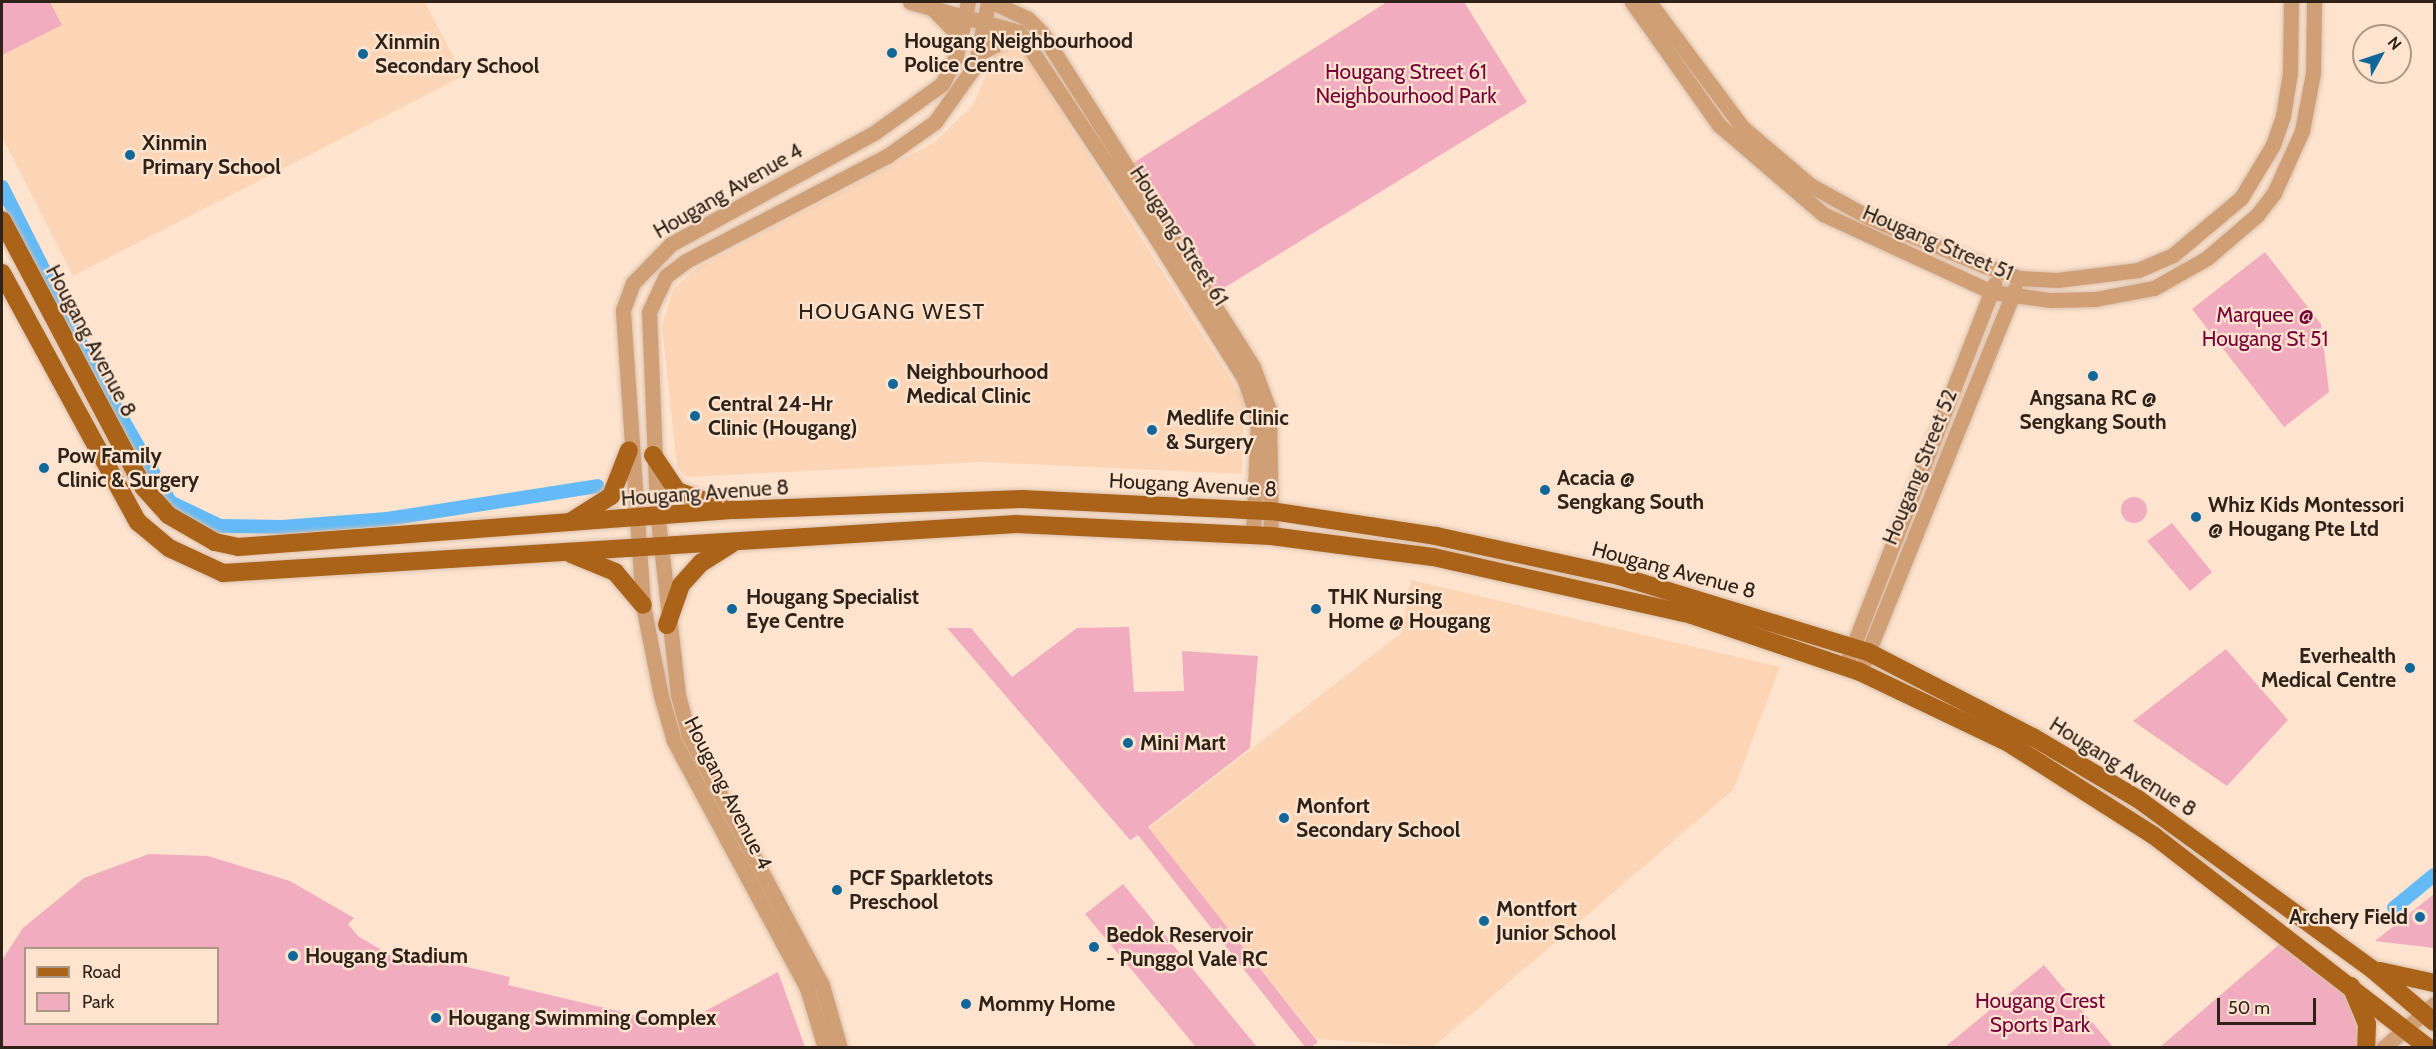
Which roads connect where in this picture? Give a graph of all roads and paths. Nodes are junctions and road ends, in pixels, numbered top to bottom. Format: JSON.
{"nodes":[{"id":1,"x":910,"y":2,"type":"edge"},
{"id":2,"x":990,"y":2,"type":"edge"},
{"id":3,"x":1015,"y":2,"type":"edge"},
{"id":4,"x":1632,"y":2,"type":"edge"},
{"id":5,"x":1650,"y":2,"type":"edge"},
{"id":6,"x":2291,"y":2,"type":"edge"},
{"id":7,"x":2314,"y":2,"type":"edge"},
{"id":8,"x":931,"y":7,"type":"junction"},
{"id":9,"x":967,"y":9,"type":"edge"},
{"id":10,"x":1027,"y":18,"type":"junction"},
{"id":11,"x":984,"y":21,"type":"junction"},
{"id":12,"x":1018,"y":32,"type":"junction"},
{"id":13,"x":958,"y":47,"type":"junction"},
{"id":14,"x":978,"y":54,"type":"junction"},
{"id":15,"x":2,"y":223,"type":"edge"},
{"id":16,"x":1999,"y":272,"type":"junction"},
{"id":17,"x":2,"y":273,"type":"edge"},
{"id":18,"x":2019,"y":278,"type":"junction"},
{"id":19,"x":1992,"y":292,"type":"junction"},
{"id":20,"x":2012,"y":298,"type":"junction"},
{"id":21,"x":629,"y":450,"type":"junction"},
{"id":22,"x":653,"y":455,"type":"junction"},
{"id":23,"x":735,"y":510,"type":"junction"},
{"id":24,"x":1263,"y":510,"type":"junction"},
{"id":25,"x":658,"y":519,"type":"junction"},
{"id":26,"x":639,"y":521,"type":"junction"},
{"id":27,"x":563,"y":526,"type":"junction"},
{"id":28,"x":1262,"y":536,"type":"junction"},
{"id":29,"x":739,"y":540,"type":"junction"},
{"id":30,"x":639,"y":548,"type":"junction"},
{"id":31,"x":661,"y":548,"type":"junction"},
{"id":32,"x":566,"y":552,"type":"junction"},
{"id":33,"x":643,"y":605,"type":"junction"},
{"id":34,"x":667,"y":625,"type":"junction"},
{"id":35,"x":1861,"y":649,"type":"junction"},
{"id":36,"x":1852,"y":669,"type":"junction"},
{"id":37,"x":754,"y":875,"type":"junction"},
{"id":38,"x":2372,"y":969,"type":"junction"},
{"id":39,"x":2347,"y":980,"type":"junction"},
{"id":40,"x":2434,"y":983,"type":"edge"},
{"id":41,"x":2431,"y":1013,"type":"edge"},
{"id":42,"x":2407,"y":1027,"type":"junction"},
{"id":43,"x":2429,"y":1045,"type":"edge"},
{"id":44,"x":825,"y":1047,"type":"edge"},
{"id":45,"x":840,"y":1047,"type":"edge"},
{"id":46,"x":2366,"y":1047,"type":"edge"},
{"id":47,"x":2383,"y":1047,"type":"edge"}],
"edges":[{"from":1,"to":8,"type":"street"},
{"from":2,"to":10,"type":"street"},
{"from":2,"to":11,"type":"street","name":"Hougang Avenue 4"},
{"from":3,"to":10,"type":"street","name":"Hougang Street 61"},
{"from":4,"to":19,"type":"street","name":"Hougang Street 51"},
{"from":5,"to":16,"type":"street","name":"Hougang Street 51"},
{"from":6,"to":18,"type":"street","name":"Hougang Street 51"},
{"from":7,"to":20,"type":"street","name":"Hougang Street 51"},
{"from":8,"to":9,"type":"street"},
{"from":8,"to":13,"type":"street"},
{"from":9,"to":11,"type":"street"},
{"from":9,"to":13,"type":"street","name":"Hougang Avenue 4"},
{"from":10,"to":24,"type":"street","name":"Hougang Street 61"},
{"from":11,"to":12,"type":"street"},
{"from":11,"to":14,"type":"street","name":"Hougang Avenue 4"},
{"from":12,"to":14,"type":"street"},
{"from":12,"to":24,"type":"street","name":"Hougang Street 61"},
{"from":13,"to":21,"type":"street","name":"Hougang Avenue 4"},
{"from":14,"to":22,"type":"street","name":"Hougang Avenue 4"},
{"from":15,"to":27,"type":"main road","name":"Hougang Avenue 8"},
{"from":16,"to":18,"type":"street","name":"Hougang Street 51"},
{"from":16,"to":19,"type":"street","name":"Hougang Street 52"},
{"from":17,"to":32,"type":"main road","name":"Hougang Avenue 8"},
{"from":18,"to":20,"type":"street","name":"Hougang Street 52"},
{"from":19,"to":20,"type":"street","name":"Hougang Street 51"},
{"from":19,"to":35,"type":"street","name":"Hougang Street 52"},
{"from":20,"to":35,"type":"street","name":"Hougang Street 52"},
{"from":21,"to":26,"type":"street","name":"Hougang Avenue 4"},
{"from":21,"to":27,"type":"main road"},
{"from":22,"to":23,"type":"main road"},
{"from":22,"to":25,"type":"street","name":"Hougang Avenue 4"},
{"from":23,"to":24,"type":"main road","name":"Hougang Avenue 8"},
{"from":23,"to":25,"type":"main road","name":"Hougang Avenue 8"},
{"from":24,"to":28,"type":"street","name":"Hougang Street 61"},
{"from":24,"to":35,"type":"main road","name":"Hougang Avenue 8"},
{"from":25,"to":26,"type":"main road","name":"Hougang Avenue 8"},
{"from":25,"to":31,"type":"street","name":"Hougang Avenue 4"},
{"from":26,"to":27,"type":"main road","name":"Hougang Avenue 8"},
{"from":26,"to":30,"type":"street","name":"Hougang Avenue 4"},
{"from":28,"to":29,"type":"main road","name":"Hougang Avenue 8"},
{"from":28,"to":36,"type":"main road","name":"Hougang Avenue 8"},
{"from":29,"to":31,"type":"main road","name":"Hougang Avenue 8"},
{"from":29,"to":34,"type":"main road"},
{"from":30,"to":31,"type":"main road","name":"Hougang Avenue 8"},
{"from":30,"to":32,"type":"main road","name":"Hougang Avenue 8"},
{"from":30,"to":33,"type":"street","name":"Hougang Avenue 4"},
{"from":31,"to":34,"type":"street","name":"Hougang Avenue 4"},
{"from":32,"to":33,"type":"main road"},
{"from":33,"to":37,"type":"street","name":"Hougang Avenue 4"},
{"from":34,"to":37,"type":"street","name":"Hougang Avenue 4"},
{"from":35,"to":36,"type":"street","name":"Hougang Street 52"},
{"from":35,"to":38,"type":"main road","name":"Hougang Avenue 8"},
{"from":36,"to":39,"type":"main road","name":"Hougang Avenue 8"},
{"from":37,"to":44,"type":"street","name":"Hougang Avenue 4"},
{"from":37,"to":45,"type":"street","name":"Hougang Avenue 4"},
{"from":38,"to":40,"type":"main road"},
{"from":38,"to":41,"type":"main road","name":"Hougang Avenue 8"},
{"from":39,"to":42,"type":"main road","name":"Hougang Avenue 8"},
{"from":39,"to":46,"type":"main road"},
{"from":41,"to":42,"type":"street"},
{"from":42,"to":43,"type":"main road","name":"Hougang Avenue 8"},
{"from":42,"to":47,"type":"street"}]}
